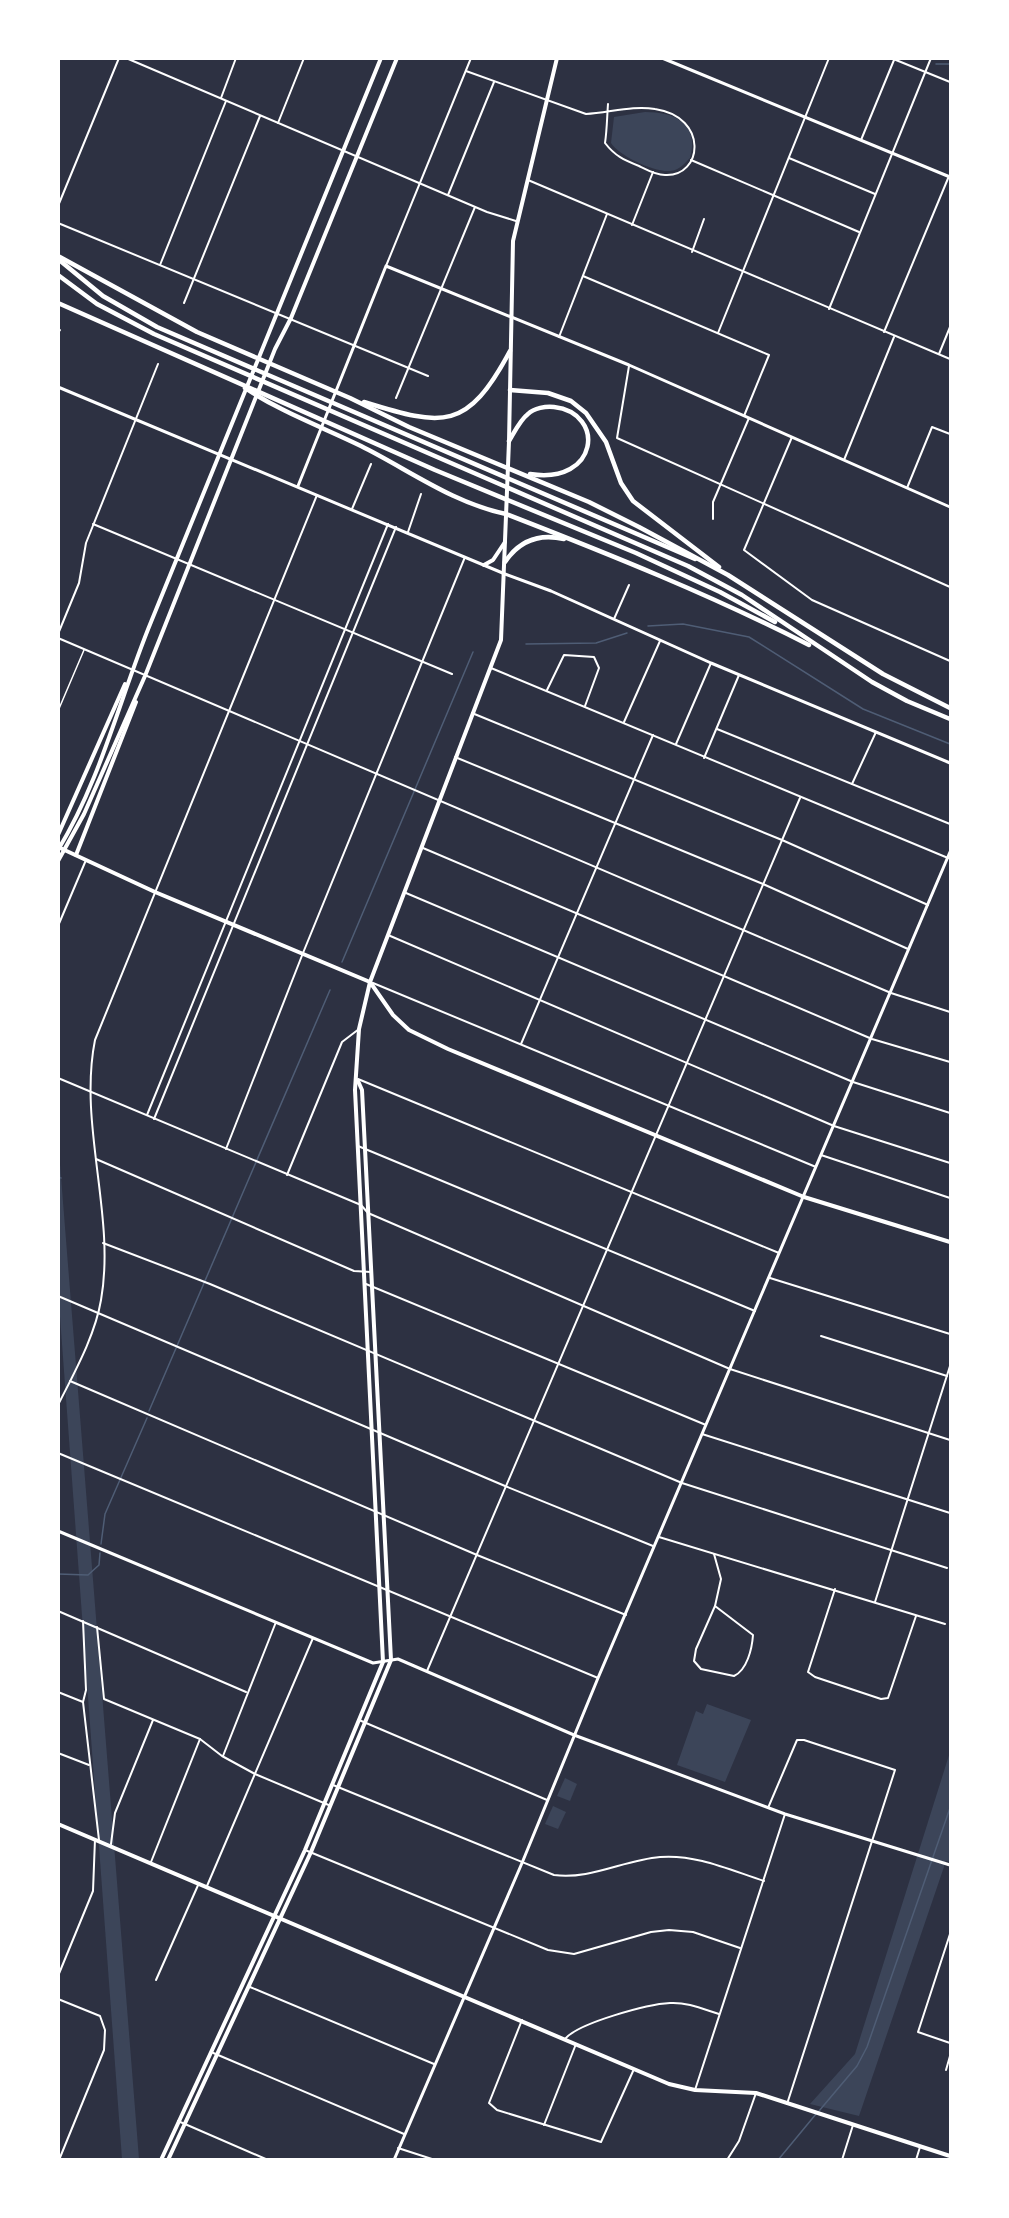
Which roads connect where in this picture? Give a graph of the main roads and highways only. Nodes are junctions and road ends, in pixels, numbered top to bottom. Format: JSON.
{"nodes":[{"id":1,"x":381,"y":58,"type":"edge"},
{"id":2,"x":397,"y":58,"type":"edge"},
{"id":3,"x":556,"y":58,"type":"edge"},
{"id":4,"x":58,"y":258,"type":"edge"},
{"id":5,"x":58,"y":275,"type":"edge"},
{"id":6,"x":58,"y":303,"type":"edge"},
{"id":7,"x":510,"y":351,"type":"junction"},
{"id":8,"x":235,"y":382,"type":"junction"},
{"id":9,"x":510,"y":390,"type":"junction"},
{"id":10,"x":350,"y":398,"type":"junction"},
{"id":11,"x":509,"y":441,"type":"junction"},
{"id":12,"x":523,"y":473,"type":"junction"},
{"id":13,"x":506,"y":512,"type":"junction"},
{"id":14,"x":506,"y":542,"type":"junction"},
{"id":15,"x":584,"y":544,"type":"junction"},
{"id":16,"x":505,"y":562,"type":"junction"},
{"id":17,"x":484,"y":565,"type":"road end"},
{"id":18,"x":719,"y":570,"type":"junction"},
{"id":19,"x":728,"y":575,"type":"junction"},
{"id":20,"x":816,"y":646,"type":"junction"},
{"id":21,"x":829,"y":655,"type":"junction"},
{"id":22,"x":132,"y":670,"type":"junction"},
{"id":23,"x":145,"y":676,"type":"junction"},
{"id":24,"x":951,"y":708,"type":"edge"},
{"id":25,"x":951,"y":718,"type":"edge"},
{"id":26,"x":64,"y":822,"type":"junction"},
{"id":27,"x":58,"y":829,"type":"edge"},
{"id":28,"x":58,"y":835,"type":"edge"},
{"id":29,"x":58,"y":848,"type":"edge"},
{"id":30,"x":76,"y":855,"type":"junction"},
{"id":31,"x":58,"y":861,"type":"edge"},
{"id":32,"x":370,"y":982,"type":"junction"},
{"id":33,"x":358,"y":1079,"type":"junction"},
{"id":34,"x":951,"y":1242,"type":"edge"},
{"id":35,"x":58,"y":1824,"type":"edge"},
{"id":36,"x":273,"y":1916,"type":"junction"},
{"id":37,"x":279,"y":1919,"type":"junction"},
{"id":38,"x":951,"y":2156,"type":"edge"},
{"id":39,"x":161,"y":2160,"type":"edge"},
{"id":40,"x":168,"y":2160,"type":"edge"}],
"edges":[{"from":1,"to":22,"type":"main road"},
{"from":2,"to":23,"type":"main road"},
{"from":3,"to":7,"type":"main road"},
{"from":4,"to":10,"type":"highway"},
{"from":4,"to":18,"type":"highway"},
{"from":5,"to":20,"type":"highway"},
{"from":6,"to":8,"type":"highway"},
{"from":7,"to":9,"type":"main road"},
{"from":7,"to":10,"type":"highway"},
{"from":8,"to":13,"type":"highway"},
{"from":8,"to":20,"type":"highway"},
{"from":9,"to":11,"type":"main road"},
{"from":9,"to":19,"type":"highway"},
{"from":10,"to":12,"type":"highway"},
{"from":11,"to":12,"type":"highway"},
{"from":11,"to":13,"type":"main road"},
{"from":12,"to":18,"type":"highway"},
{"from":13,"to":14,"type":"main road"},
{"from":13,"to":15,"type":"highway"},
{"from":14,"to":16,"type":"main road"},
{"from":14,"to":17,"type":"main road"},
{"from":15,"to":16,"type":"highway"},
{"from":15,"to":21,"type":"highway"},
{"from":16,"to":32,"type":"main road"},
{"from":18,"to":19,"type":"highway"},
{"from":19,"to":24,"type":"highway"},
{"from":20,"to":21,"type":"highway"},
{"from":21,"to":25,"type":"highway"},
{"from":22,"to":26,"type":"main road"},
{"from":22,"to":29,"type":"main road"},
{"from":23,"to":30,"type":"main road"},
{"from":23,"to":31,"type":"main road"},
{"from":26,"to":27,"type":"main road"},
{"from":26,"to":28,"type":"main road"},
{"from":29,"to":30,"type":"main road"},
{"from":30,"to":32,"type":"main road"},
{"from":32,"to":33,"type":"main road"},
{"from":32,"to":34,"type":"main road"},
{"from":33,"to":36,"type":"main road"},
{"from":33,"to":37,"type":"main road"},
{"from":35,"to":36,"type":"main road"},
{"from":36,"to":37,"type":"main road"},
{"from":36,"to":39,"type":"main road"},
{"from":37,"to":38,"type":"main road"},
{"from":37,"to":40,"type":"main road"}]}
